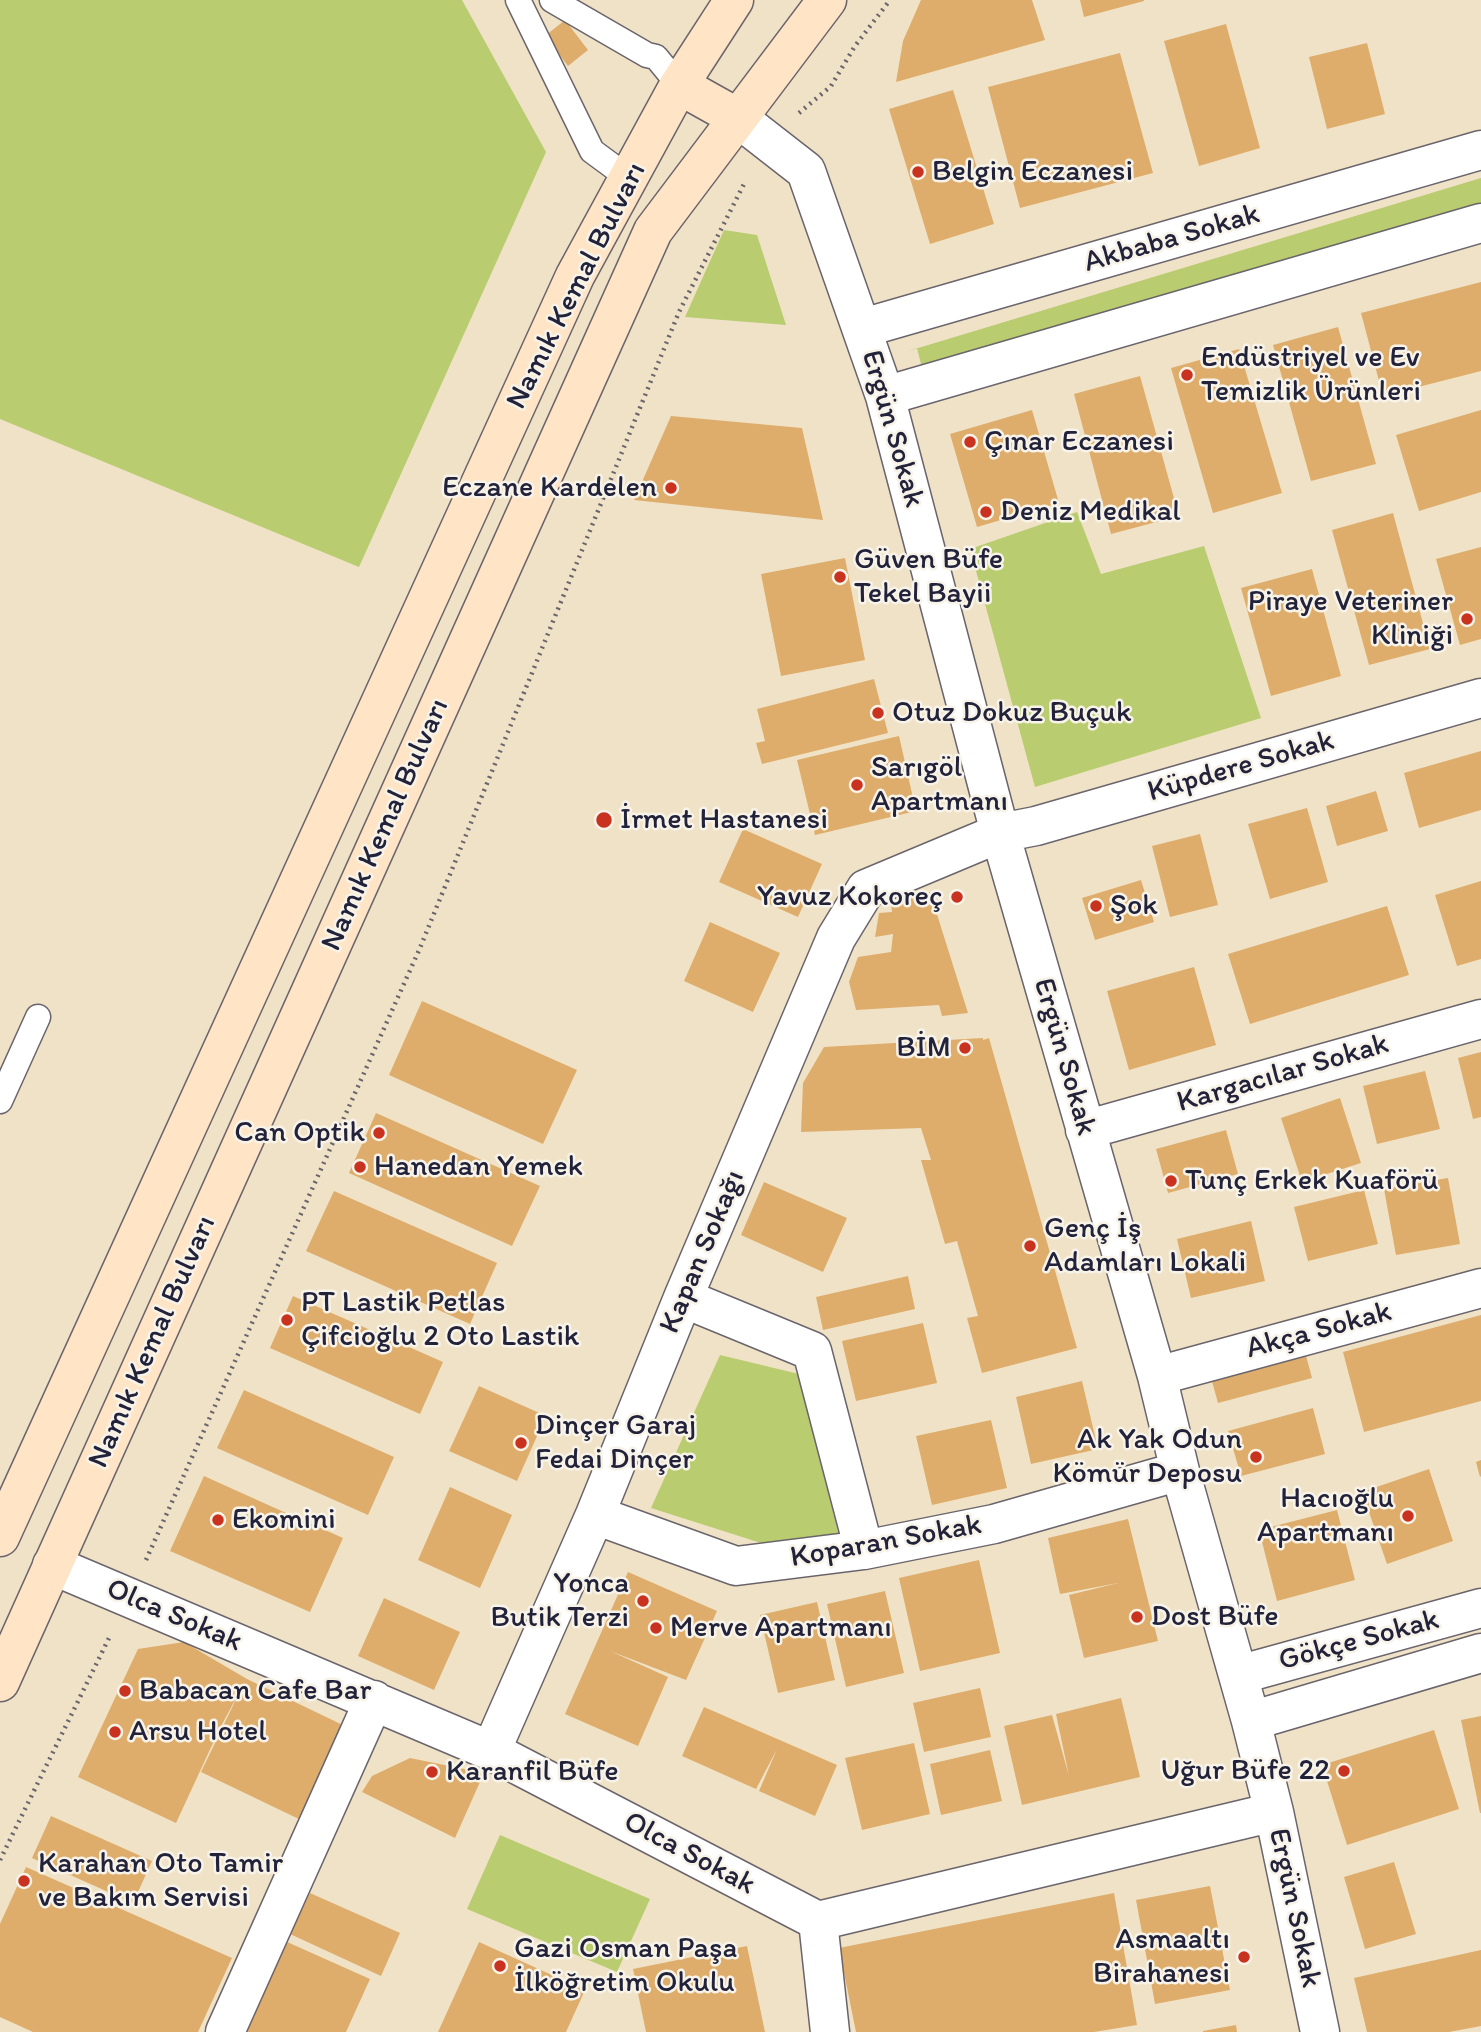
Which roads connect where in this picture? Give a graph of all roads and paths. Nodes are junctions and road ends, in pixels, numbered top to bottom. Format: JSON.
{"nodes":[{"id":1,"x":518,"y":0,"type":"edge"},
{"id":2,"x":552,"y":0,"type":"edge"},
{"id":3,"x":734,"y":0,"type":"edge"},
{"id":4,"x":827,"y":0,"type":"edge"},
{"id":5,"x":890,"y":0,"type":"edge"},
{"id":6,"x":679,"y":85,"type":"junction"},
{"id":7,"x":752,"y":129,"type":"junction"},
{"id":8,"x":1481,"y":150,"type":"edge"},
{"id":9,"x":630,"y":179,"type":"junction"},
{"id":10,"x":1481,"y":223,"type":"edge"},
{"id":11,"x":863,"y":328,"type":"junction"},
{"id":12,"x":886,"y":396,"type":"junction"},
{"id":13,"x":1481,"y":698,"type":"edge"},
{"id":14,"x":1000,"y":833,"type":"junction"},
{"id":15,"x":38,"y":1017,"type":"dead end"},
{"id":16,"x":1481,"y":1018,"type":"edge"},
{"id":17,"x":0,"y":1101,"type":"edge"},
{"id":18,"x":1085,"y":1130,"type":"junction"},
{"id":19,"x":1481,"y":1288,"type":"edge"},
{"id":20,"x":683,"y":1298,"type":"junction"},
{"id":21,"x":1157,"y":1376,"type":"junction"},
{"id":22,"x":1180,"y":1471,"type":"junction"},
{"id":23,"x":595,"y":1515,"type":"junction"},
{"id":24,"x":3,"y":1521,"type":"edge"},
{"id":25,"x":864,"y":1550,"type":"junction"},
{"id":26,"x":52,"y":1565,"type":"junction"},
{"id":27,"x":129,"y":1597,"type":"junction"},
{"id":28,"x":1481,"y":1608,"type":"edge"},
{"id":29,"x":1481,"y":1653,"type":"edge"},
{"id":30,"x":1238,"y":1675,"type":"junction"},
{"id":31,"x":0,"y":1682,"type":"edge"},
{"id":32,"x":374,"y":1700,"type":"junction"},
{"id":33,"x":1251,"y":1721,"type":"junction"},
{"id":34,"x":491,"y":1751,"type":"junction"},
{"id":35,"x":1274,"y":1812,"type":"junction"},
{"id":36,"x":0,"y":1860,"type":"edge"},
{"id":37,"x":818,"y":1921,"type":"junction"},
{"id":38,"x":225,"y":2032,"type":"edge"},
{"id":39,"x":830,"y":2032,"type":"edge"},
{"id":40,"x":1320,"y":2032,"type":"edge"}],
"edges":[{"from":1,"to":9,"type":"lane"},
{"from":2,"to":6,"type":"lane"},
{"from":3,"to":6,"type":"main road","name":"Namık Kemal Bulvarı"},
{"from":4,"to":7,"type":"main road","name":"Namık Kemal Bulvarı"},
{"from":5,"to":7,"type":"path"},
{"from":6,"to":7,"type":"main road"},
{"from":6,"to":9,"type":"main road","name":"Namık Kemal Bulvarı"},
{"from":7,"to":11,"type":"street","name":"Ergün Sokak"},
{"from":7,"to":26,"type":"main road","name":"Namık Kemal Bulvarı"},
{"from":7,"to":27,"type":"path"},
{"from":8,"to":11,"type":"street","name":"Akbaba Sokak"},
{"from":9,"to":24,"type":"main road","name":"Namık Kemal Bulvarı"},
{"from":10,"to":12,"type":"street"},
{"from":11,"to":12,"type":"street","name":"Ergün Sokak"},
{"from":12,"to":14,"type":"street","name":"Ergün Sokak"},
{"from":13,"to":14,"type":"street","name":"Küpdere Sokak"},
{"from":14,"to":18,"type":"street","name":"Ergün Sokak"},
{"from":14,"to":20,"type":"street","name":"Kapan Sokağı"},
{"from":15,"to":17,"type":"lane"},
{"from":16,"to":18,"type":"street","name":"Kargacılar Sokak"},
{"from":18,"to":21,"type":"street","name":"Ergün Sokak"},
{"from":19,"to":21,"type":"street","name":"Akça Sokak"},
{"from":20,"to":23,"type":"street","name":"Kapan Sokağı"},
{"from":20,"to":25,"type":"street"},
{"from":21,"to":22,"type":"street","name":"Ergün Sokak"},
{"from":22,"to":25,"type":"street","name":"Koparan Sokak"},
{"from":22,"to":30,"type":"street","name":"Ergün Sokak"},
{"from":23,"to":25,"type":"street","name":"Koparan Sokak"},
{"from":23,"to":34,"type":"street","name":"Kapan Sokağı"},
{"from":26,"to":27,"type":"street","name":"Olca Sokak"},
{"from":26,"to":31,"type":"main road","name":"Namık Kemal Bulvarı"},
{"from":27,"to":32,"type":"street","name":"Olca Sokak"},
{"from":27,"to":36,"type":"path"},
{"from":28,"to":30,"type":"street","name":"Gökçe Sokak"},
{"from":29,"to":33,"type":"street","name":"Gökçe Sokak"},
{"from":30,"to":33,"type":"street","name":"Ergün Sokak"},
{"from":32,"to":34,"type":"street","name":"Olca Sokak"},
{"from":32,"to":38,"type":"street"},
{"from":33,"to":35,"type":"street","name":"Ergün Sokak"},
{"from":34,"to":37,"type":"street","name":"Olca Sokak"},
{"from":35,"to":37,"type":"street"},
{"from":35,"to":40,"type":"street","name":"Ergün Sokak"},
{"from":37,"to":39,"type":"street"}]}
